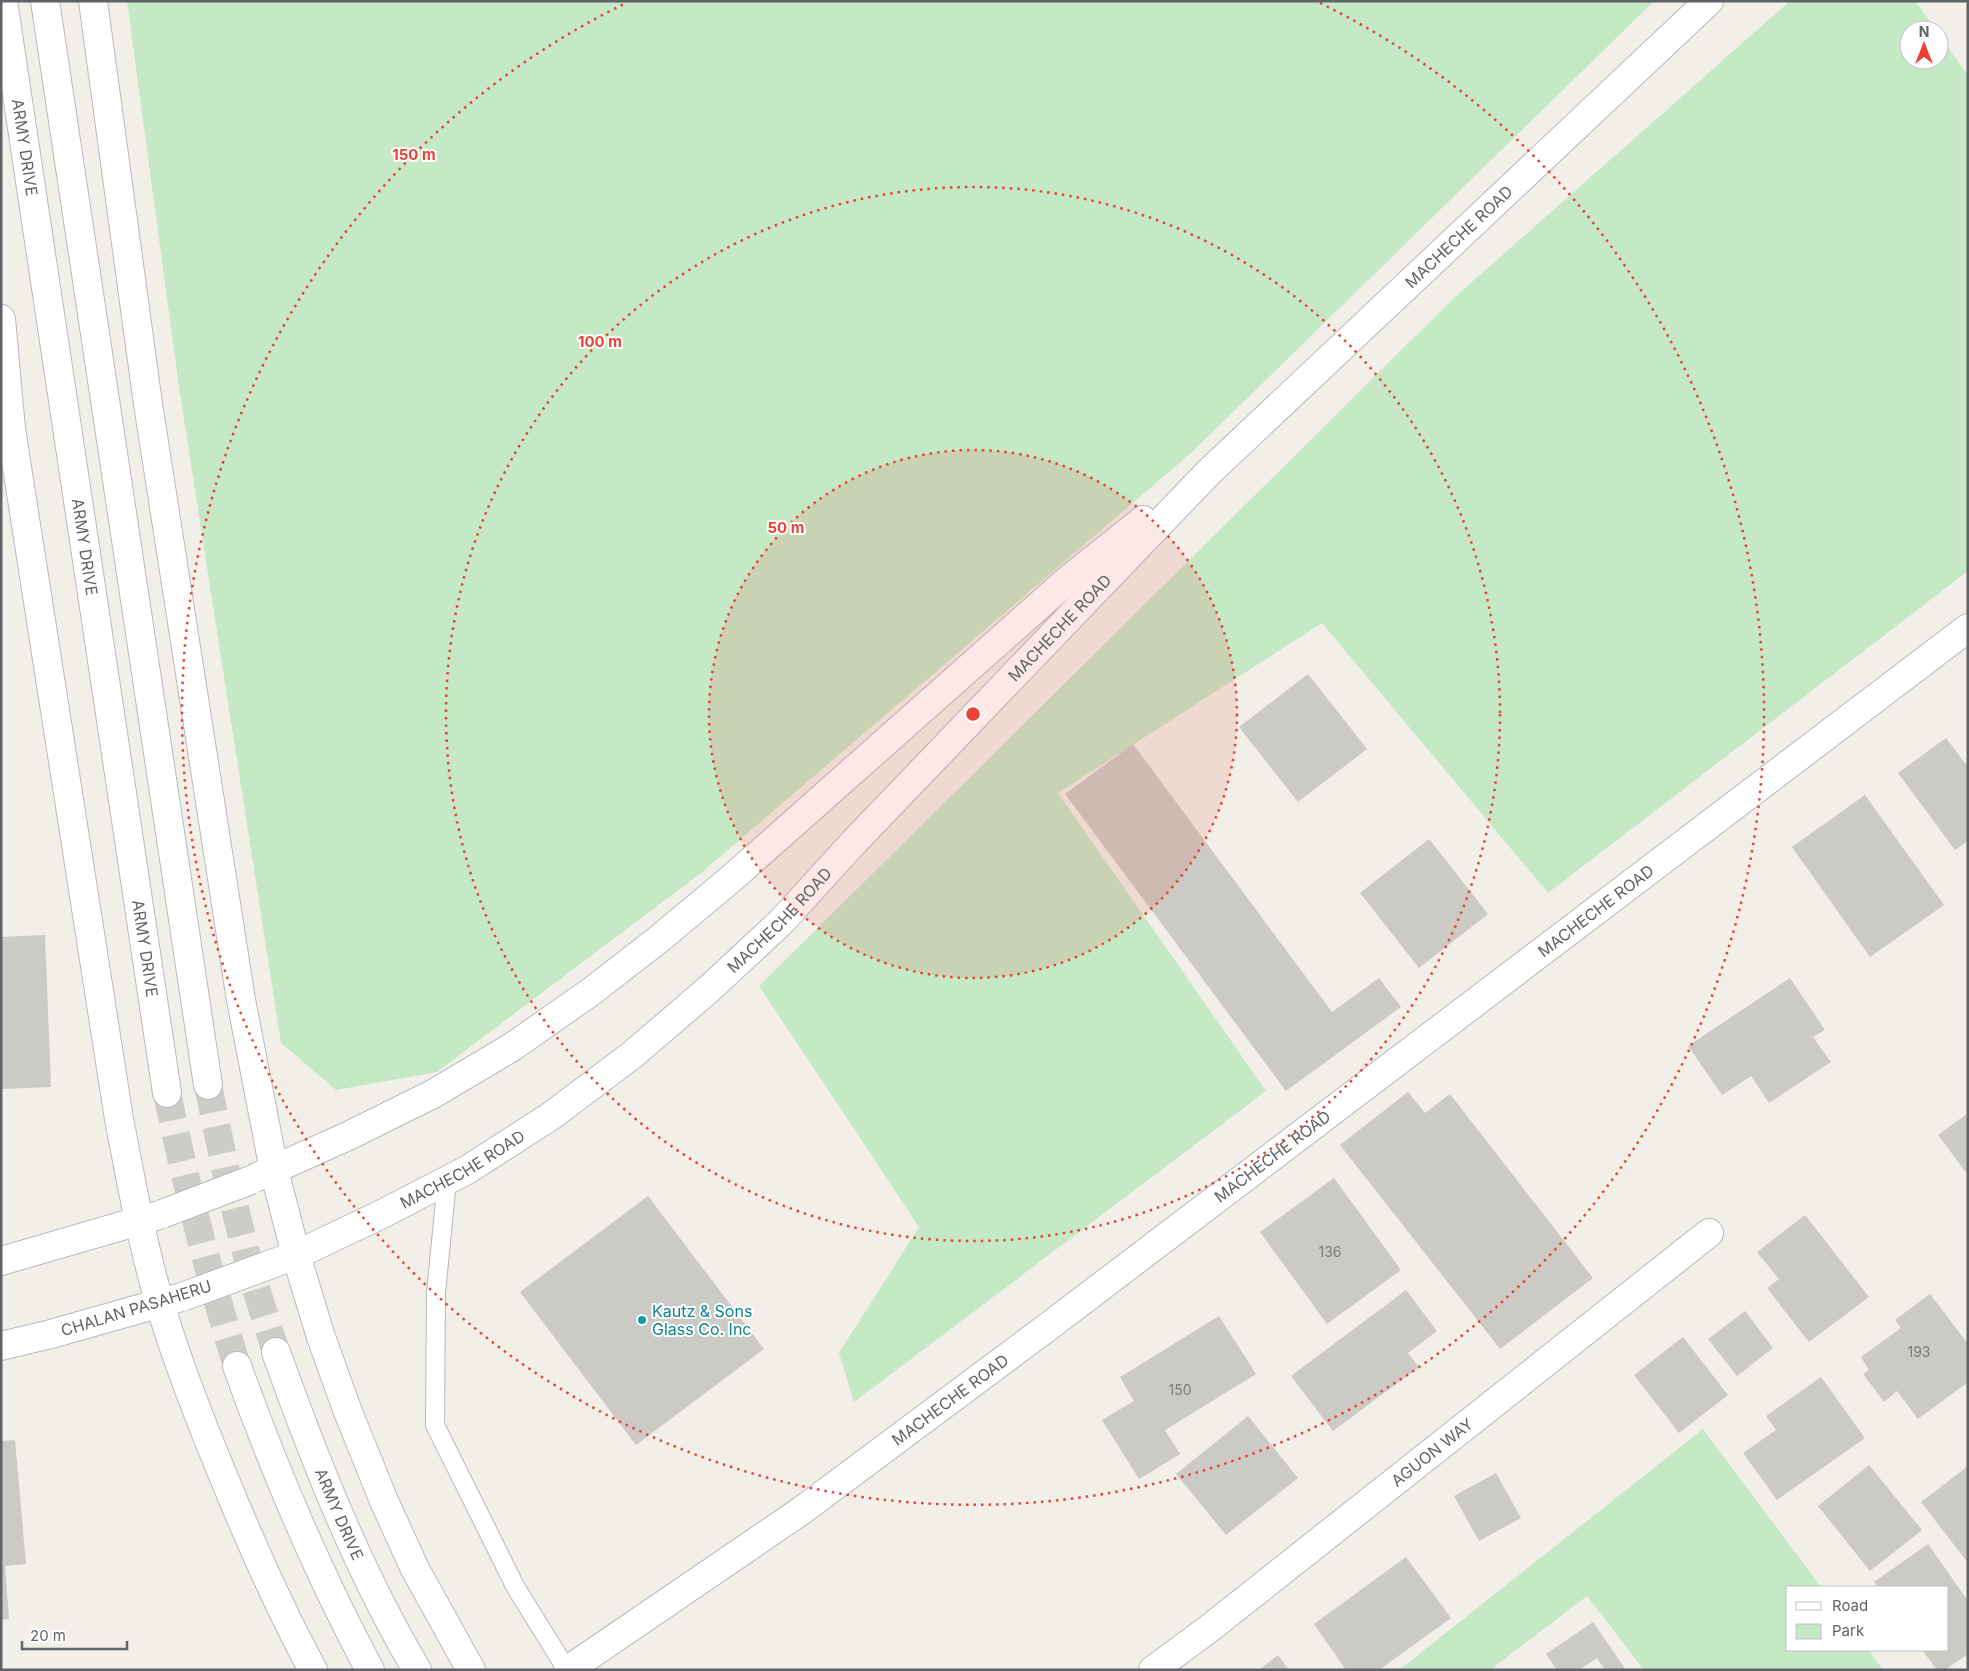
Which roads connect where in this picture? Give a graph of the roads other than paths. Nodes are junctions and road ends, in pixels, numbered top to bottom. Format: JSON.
{"nodes":[{"id":1,"x":2,"y":1,"type":"edge"},
{"id":2,"x":45,"y":1,"type":"edge"},
{"id":3,"x":92,"y":1,"type":"edge"},
{"id":4,"x":1709,"y":1,"type":"edge"},
{"id":5,"x":1,"y":319,"type":"edge"},
{"id":6,"x":1209,"y":472,"type":"junction"},
{"id":7,"x":1968,"y":628,"type":"edge"},
{"id":8,"x":208,"y":1085,"type":"tunnel mouth"},
{"id":9,"x":167,"y":1093,"type":"tunnel mouth"},
{"id":10,"x":262,"y":1175,"type":"junction"},
{"id":11,"x":447,"y":1180,"type":"junction"},
{"id":12,"x":150,"y":1218,"type":"junction"},
{"id":13,"x":1709,"y":1233,"type":"dead end"},
{"id":14,"x":296,"y":1255,"type":"junction"},
{"id":15,"x":1,"y":1261,"type":"edge"},
{"id":16,"x":269,"y":1265,"type":"joint"},
{"id":17,"x":171,"y":1300,"type":"junction"},
{"id":18,"x":1,"y":1346,"type":"edge"},
{"id":19,"x":276,"y":1352,"type":"tunnel mouth"},
{"id":20,"x":237,"y":1366,"type":"tunnel mouth"},
{"id":21,"x":313,"y":1670,"type":"edge"},
{"id":22,"x":370,"y":1670,"type":"edge"},
{"id":23,"x":417,"y":1670,"type":"edge"},
{"id":24,"x":471,"y":1670,"type":"edge"},
{"id":25,"x":567,"y":1670,"type":"edge"},
{"id":26,"x":1153,"y":1670,"type":"edge"}],
"edges":[{"from":1,"to":9,"type":"main road","name":"ARMY DRIVE"},
{"from":2,"to":8,"type":"main road"},
{"from":3,"to":10,"type":"main road"},
{"from":4,"to":6,"type":"main road","name":"MACHECHE ROAD"},
{"from":5,"to":12,"type":"main road"},
{"from":6,"to":10,"type":"main road","name":"MACHECHE ROAD"},
{"from":6,"to":11,"type":"main road","name":"MACHECHE ROAD"},
{"from":7,"to":25,"type":"main road","name":"MACHECHE ROAD"},
{"from":10,"to":12,"type":"main road","bridge":true},
{"from":10,"to":14,"type":"main road"},
{"from":11,"to":14,"type":"main road","name":"MACHECHE ROAD"},
{"from":11,"to":25,"type":"lane"},
{"from":12,"to":15,"type":"main road"},
{"from":12,"to":17,"type":"main road"},
{"from":13,"to":26,"type":"main road","name":"AGUON WAY"},
{"from":14,"to":16,"type":"main road","name":"MACHECHE ROAD"},
{"from":14,"to":24,"type":"main road"},
{"from":16,"to":17,"type":"main road","name":"CHALAN PASAHERU","bridge":true},
{"from":17,"to":18,"type":"main road","name":"CHALAN PASAHERU"},
{"from":17,"to":21,"type":"main road"},
{"from":19,"to":23,"type":"main road","name":"ARMY DRIVE"},
{"from":20,"to":22,"type":"main road"}]}
